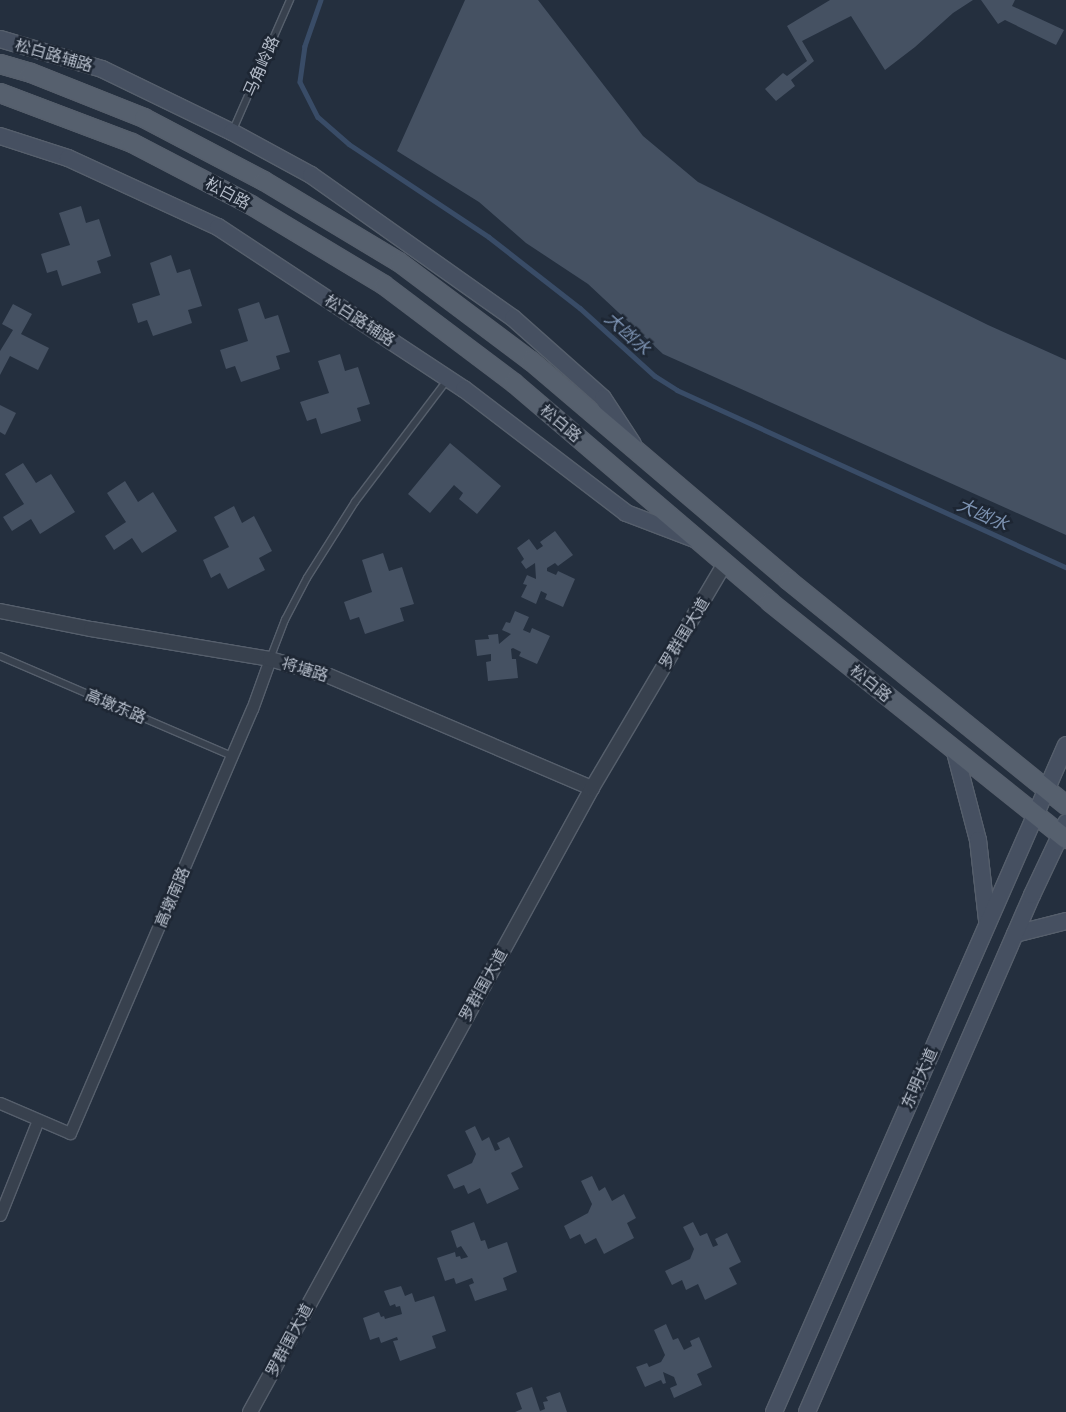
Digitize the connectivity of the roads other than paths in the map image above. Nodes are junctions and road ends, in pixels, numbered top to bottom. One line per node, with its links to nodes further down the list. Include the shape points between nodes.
1 (290, 0): 5 (lane, 马角岭路)
2 (0, 39): 5 (main road, 松白路辅路, via 102,69)
3 (0, 64): 8 (main road, 松白路, via 144,118 264,181 399,262 531,361)
4 (0, 93): 9 (main road, 松白路, via 132,143 251,205 384,285 514,383)
5 (232, 132): 8 (main road, 松白路辅路, via 311,175 513,318 603,398)
6 (0, 136): 7 (main road, 松白路辅路, via 68,158 218,227)
7 (449, 378): 9 (main road, 松白路辅路, via 626,513); 13 (lane, via 349,510 307,578)
8 (638, 452): 18 (main road, 松白路, via 794,585)
9 (698, 541): 10 (main road, 松白路)
10 (725, 563): 15 (main road, 松白路); 17 (street, 罗群围大道)
11 (0, 611): 13 (street, 将塘路)
12 (0, 656): 16 (lane, 高墩东路)
13 (270, 658): 16 (street, 高墩南路); 17 (street, 将塘路, via 329,676)
14 (1066, 744): 18 (main road, 东明大道)
15 (955, 752): 20 (main road, 松白路); 23 (main road, via 978,840)
16 (232, 756): 26 (street, 高墩南路, via 70,1133)
17 (592, 788): 28 (street, 罗群围大道)
18 (1046, 789): 19 (main road, 松白路); 20 (main road, 东明大道)
19 (1066, 804)
20 (1034, 815): 21 (main road, 松白路); 23 (main road, 东明大道)
21 (1064, 832): 24 (main road, 东明大道)
22 (1066, 921): 24 (main road)
23 (987, 923): 29 (main road, 东明大道)
24 (1015, 934): 30 (main road, 东明大道)
25 (0, 1103): 26 (street)
26 (38, 1120): 27 (street)
27 (0, 1215)
28 (250, 1412)
29 (774, 1412)
30 (807, 1412)

